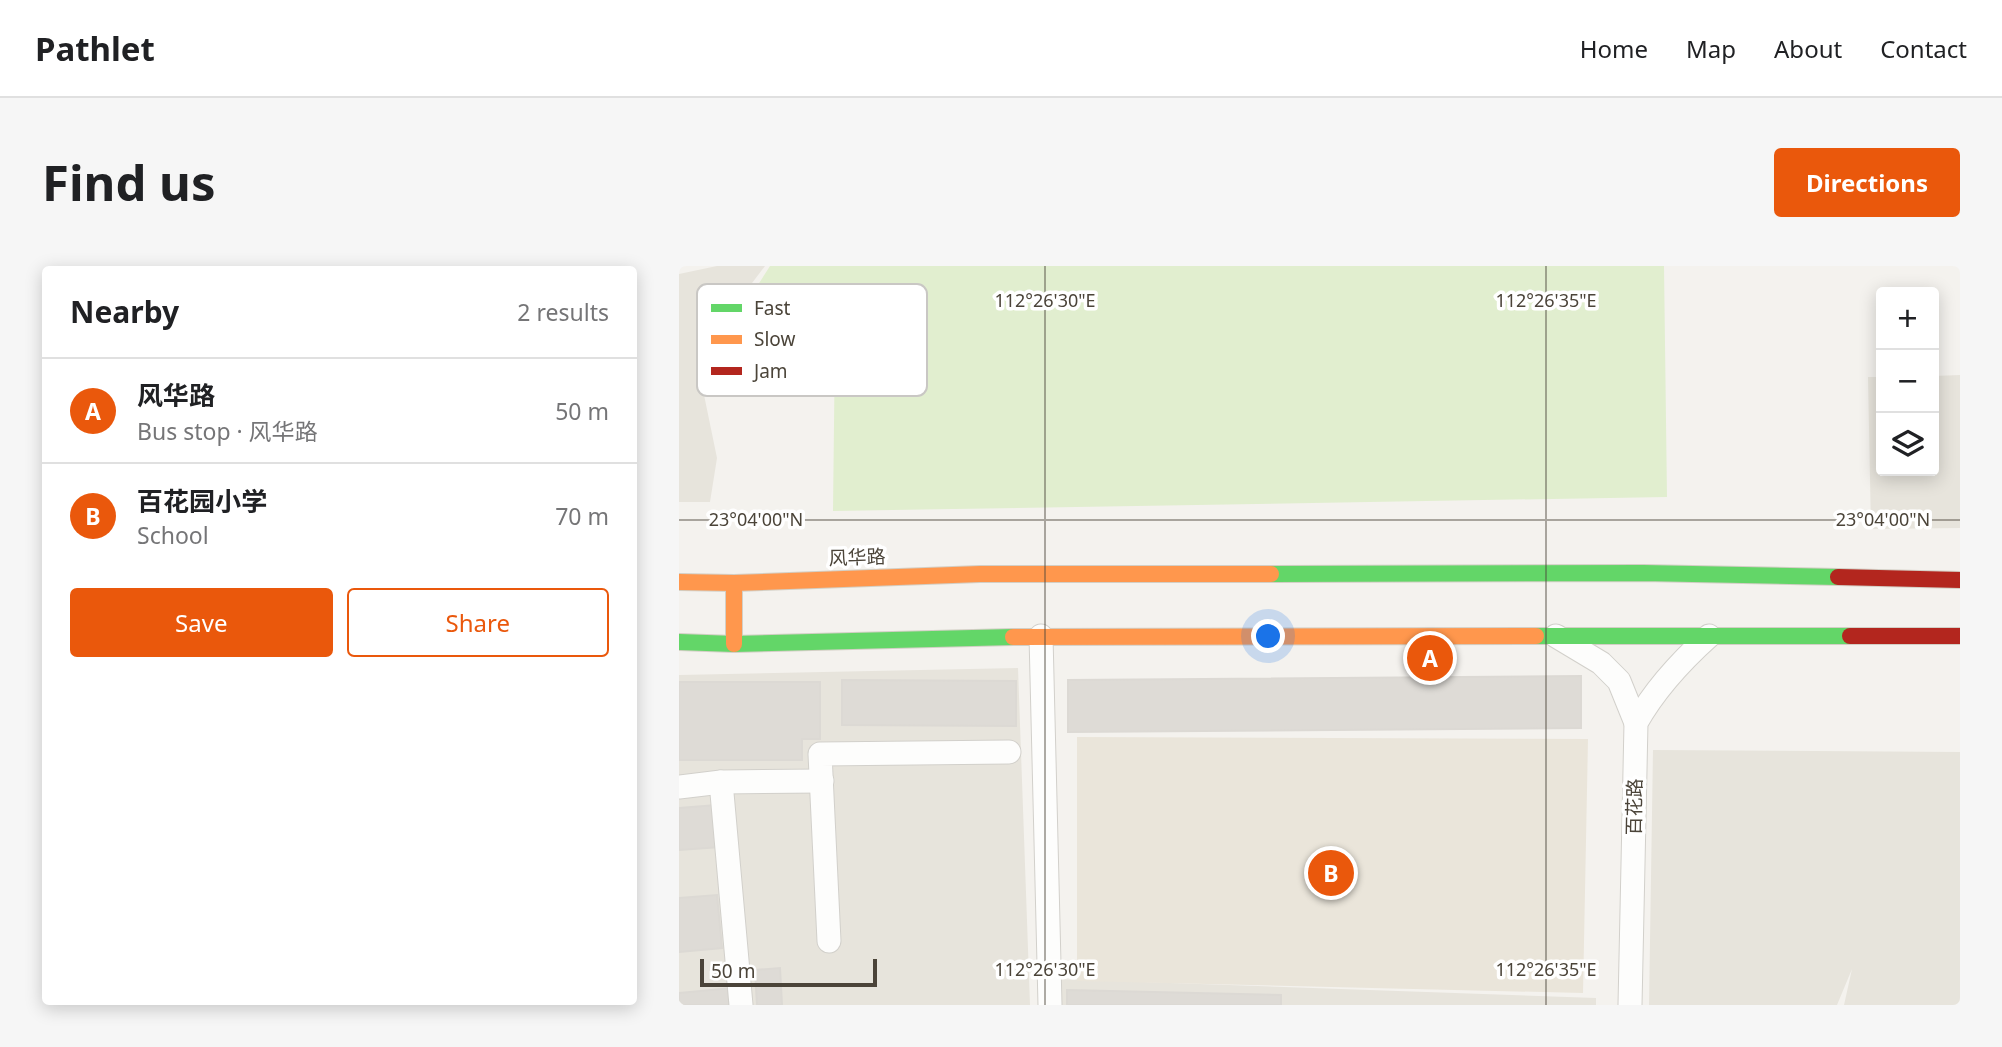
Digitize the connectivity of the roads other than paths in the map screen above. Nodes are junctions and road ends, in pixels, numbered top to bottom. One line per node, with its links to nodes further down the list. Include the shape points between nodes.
1 (679, 568): 4 (main road)
2 (1960, 580): 4 (main road, 风华路, via 1643,573 993,573)
3 (679, 582): 4 (main road, 风华路)
4 (734, 583): 10 (main road)
5 (1553, 635): 6 (main road); 7 (main road); 12 (street, via 1601,663 1619,681)
6 (1041, 636): 10 (main road); 19 (street)
7 (1709, 636): 8 (main road); 12 (street, 百花路, via 1650,698)
8 (1960, 636)
9 (679, 642): 10 (main road)
10 (734, 644): 11 (main road)
11 (679, 652)
12 (1636, 723): 20 (street, 百花路)
13 (1009, 752): 14 (street, via 820,754)
14 (822, 781): 15 (street); 17 (street)
15 (722, 782): 16 (street); 18 (street)
16 (679, 787)
17 (829, 942)
18 (741, 1005)
19 (1050, 1005)
20 (1630, 1005)

